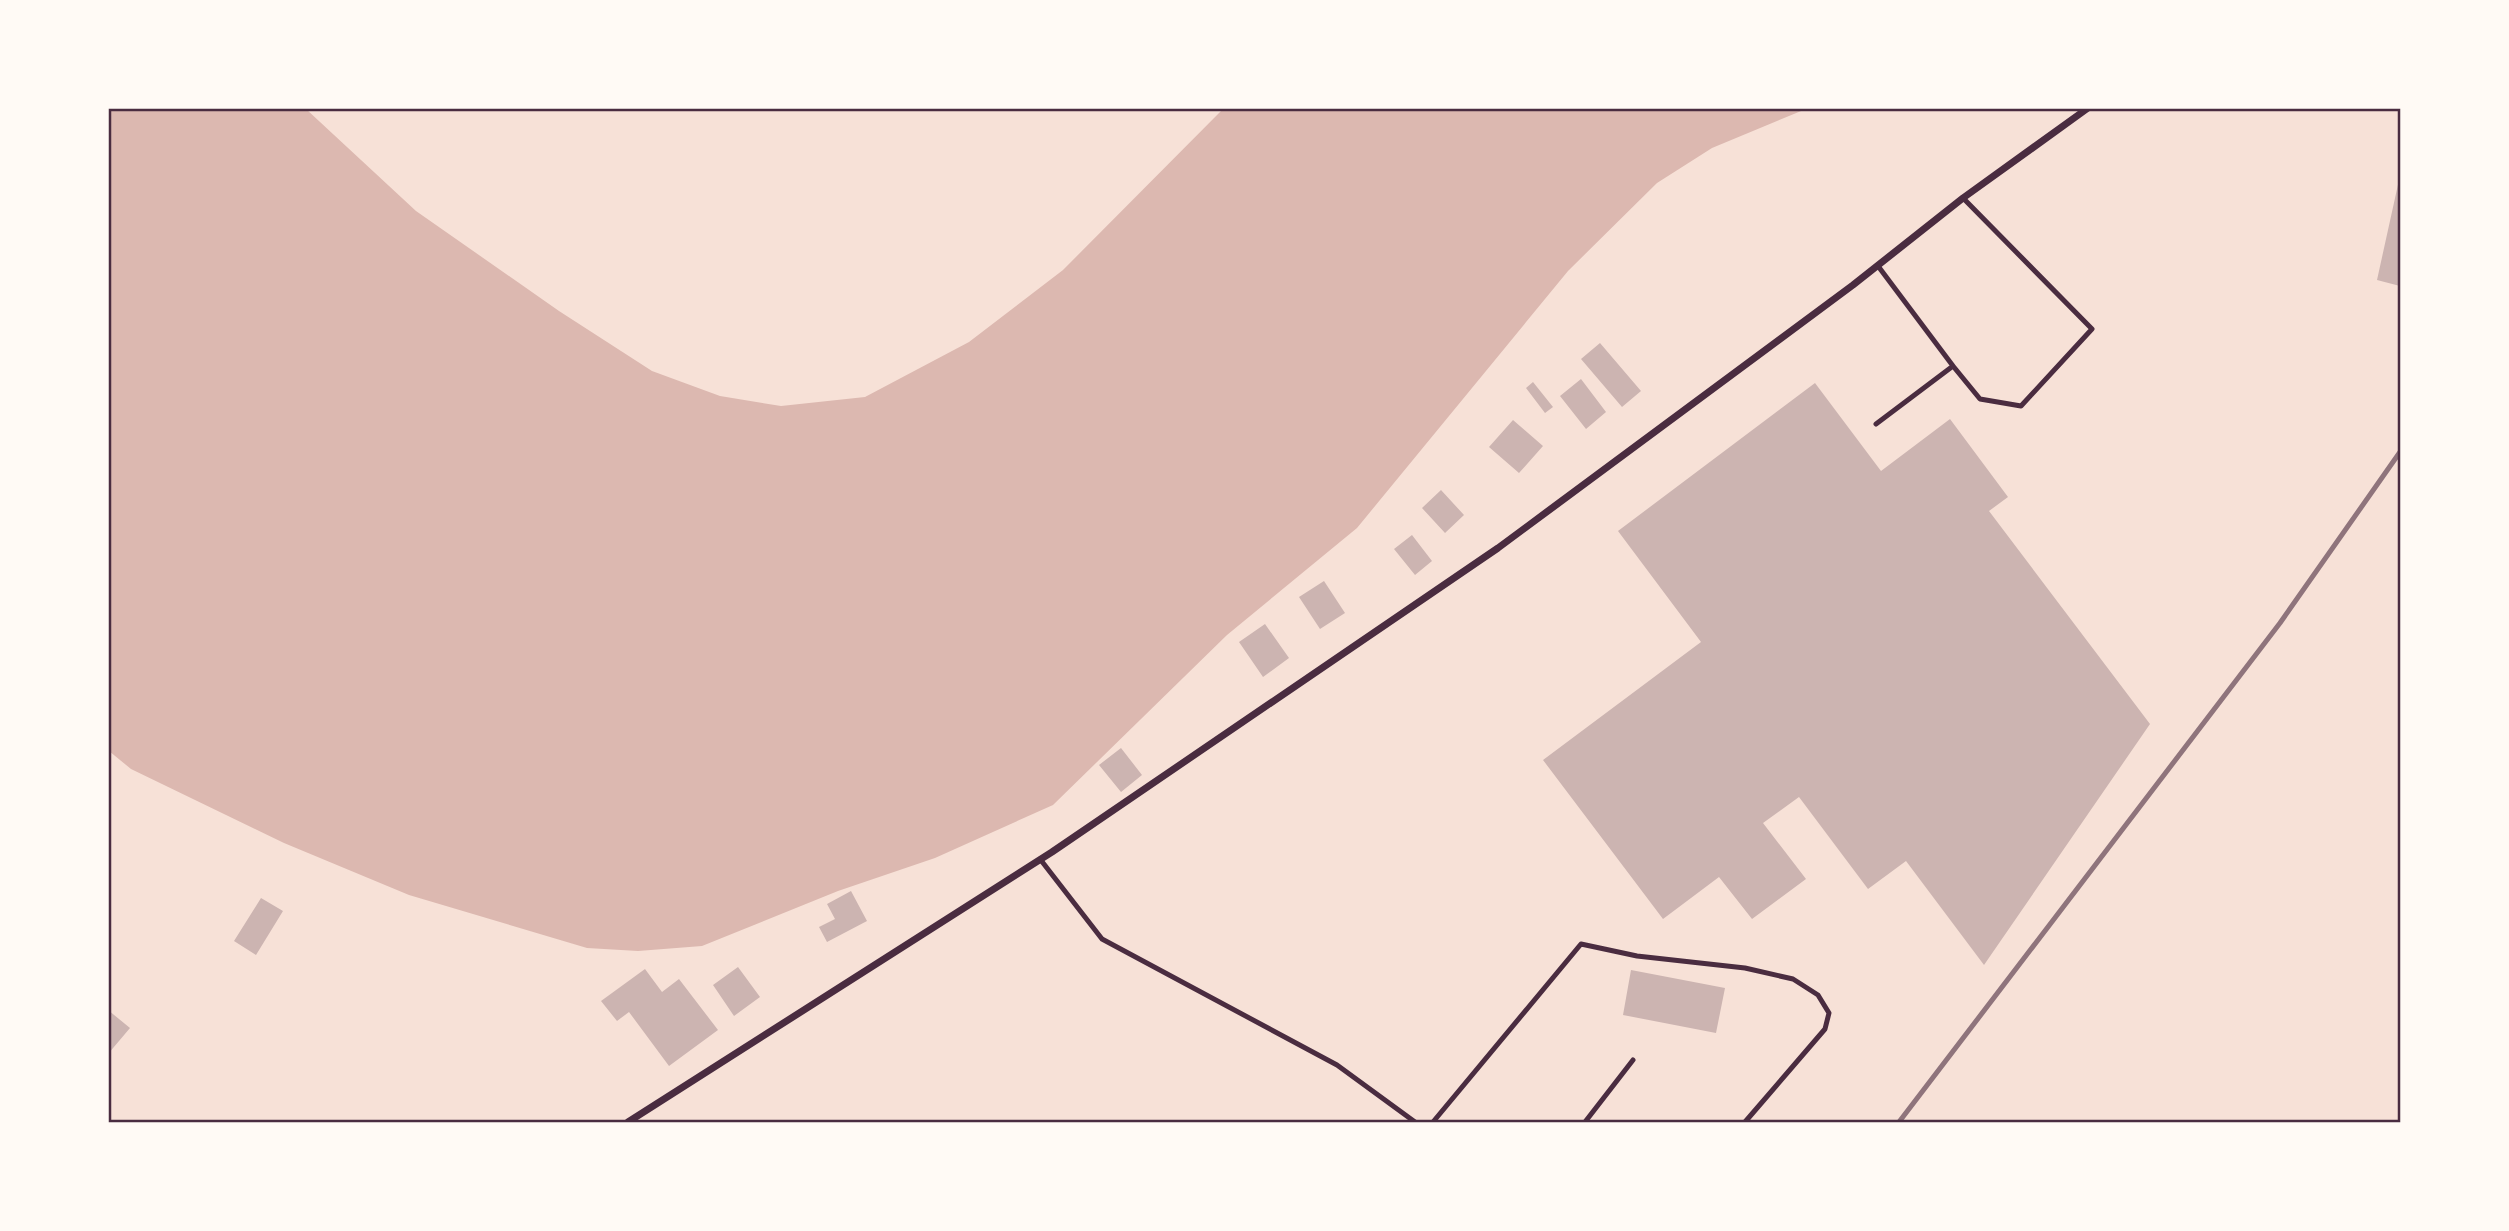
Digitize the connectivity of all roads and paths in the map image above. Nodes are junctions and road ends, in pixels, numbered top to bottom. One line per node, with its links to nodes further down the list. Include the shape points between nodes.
1 (2088, 108): 2 (street)
2 (1963, 198): 3 (street); 4 (lane, via 2092,329 2021,406 1980,399)
3 (1878, 266): 4 (lane); 6 (street, via 1498,548)
4 (1953, 366): 5 (lane)
5 (1876, 424)
6 (1040, 859): 8 (street); 9 (lane, via 1102,939 1337,1065)
7 (1633, 1060): 11 (lane)
8 (628, 1122)
9 (1415, 1122)
10 (1433, 1122): 12 (lane, via 1581,944 1637,956 1745,968 1793,979 1818,995 1829,1013 1825,1029)
11 (1585, 1122)
12 (1745, 1122)

